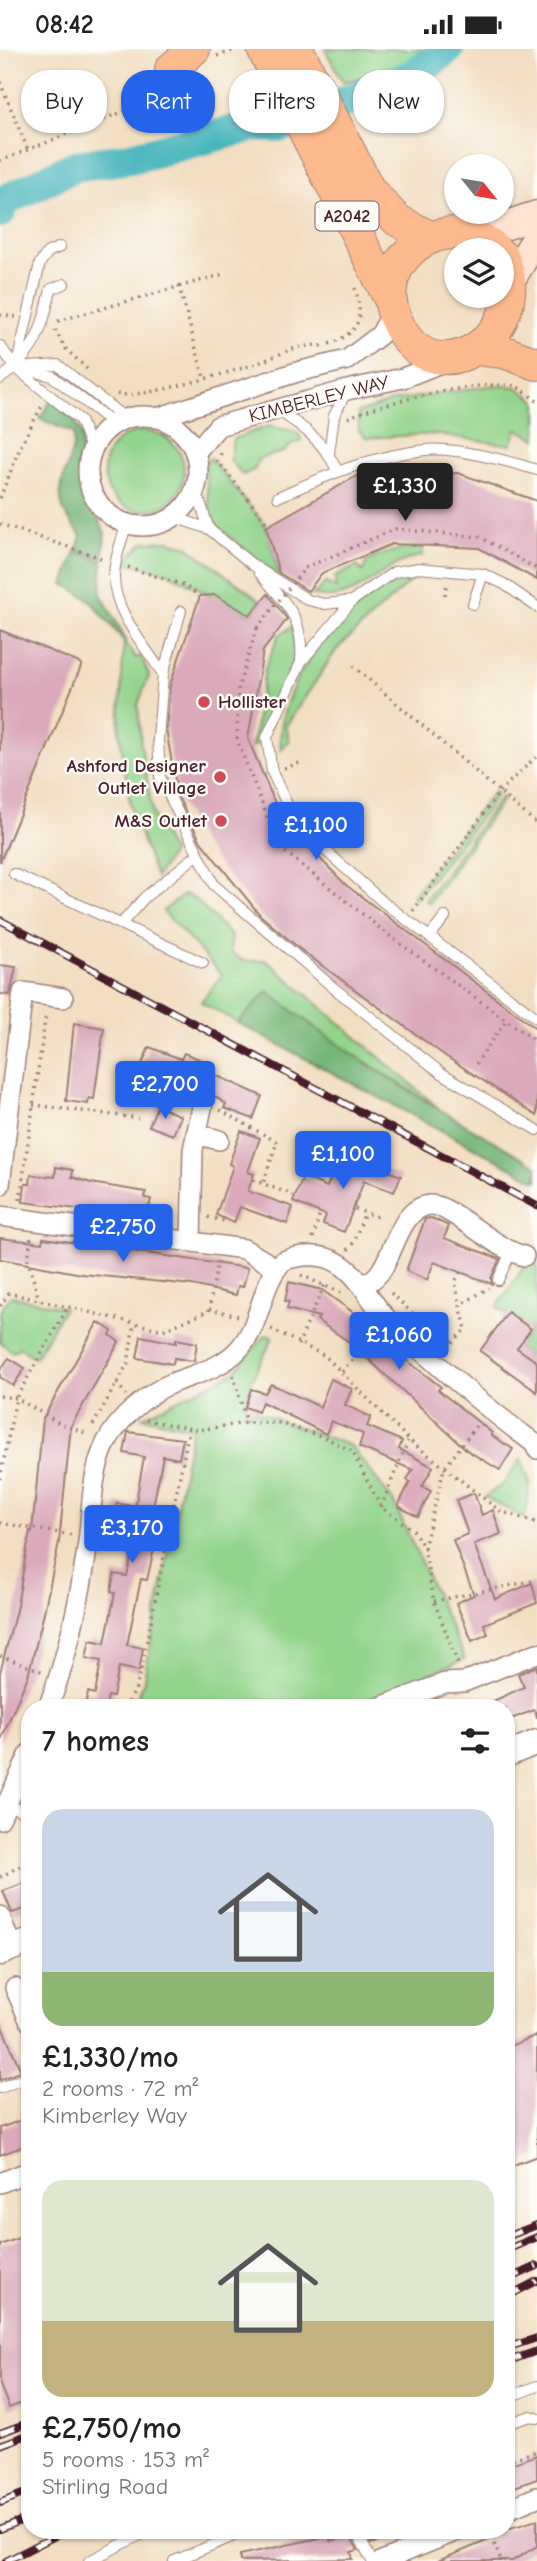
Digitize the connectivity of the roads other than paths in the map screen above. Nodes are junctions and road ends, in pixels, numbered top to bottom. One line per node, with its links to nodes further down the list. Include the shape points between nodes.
1 (263, 49): 3 (main road, A2042)
2 (297, 49): 4 (main road, A2042)
3 (279, 70)
4 (302, 70)
5 (321, 133): 16 (main road, A2042)
6 (327, 133): 8 (main road, A2042, via 381,205 397,220)
7 (537, 215): 12 (main road)
8 (429, 237): 10 (main road, via 458,233); 16 (main road, via 400,262)
9 (537, 237): 13 (main road)
10 (465, 238)
11 (60, 247): 21 (lane, via 40,263)
12 (514, 255)
13 (514, 261)
14 (64, 284): 21 (lane, via 51,289 38,340)
15 (514, 303): 18 (main road, via 509,324)
16 (391, 306): 19 (main road, via 401,331 415,345 433,355); 25 (street, KIMBERLEY WAY, via 380,334 347,361 297,372)
17 (0, 346): 21 (lane)
18 (484, 350): 19 (main road); 20 (main road)
19 (453, 358): 23 (street, KIMBERLEY WAY, via 403,378)
20 (537, 364)
21 (16, 368): 22 (lane); 26 (lane, via 52,376); 27 (lane, via 80,419)
22 (0, 379)
23 (347, 390): 24 (street, KIMBERLEY WAY); 29 (lane, via 334,416)
24 (276, 410): 28 (street, KIMBERLEY WAY, via 218,426); 29 (lane, via 305,426)
25 (157, 418): 26 (street); 28 (street, via 180,431)
26 (120, 422): 27 (street)
27 (92, 451): 35 (street, via 89,481 94,495 107,512)
28 (195, 453): 32 (street)
29 (329, 453): 30 (lane)
30 (337, 470): 31 (lane, via 428,450 506,460); 33 (lane)
31 (537, 470)
32 (195, 487): 34 (street); 36 (lane)
33 (278, 497)
34 (174, 517): 35 (street, via 151,525); 36 (lane)
35 (127, 523): 44 (lane, via 114,575 116,592 123,612)
36 (209, 529): 37 (lane)
37 (254, 566): 39 (lane, via 309,600 326,604); 43 (lane, via 297,618 303,636)
38 (483, 574): 39 (lane, via 419,568 394,572); 40 (lane); 41 (lane)
39 (352, 601): 43 (lane)
40 (473, 604)
41 (537, 607)
42 (181, 611): 44 (lane)
43 (301, 662): 49 (lane, via 267,737 272,772 296,824 348,873)
44 (163, 674): 45 (lane, via 160,777)
45 (197, 855): 48 (lane, via 145,897); 55 (lane, via 214,885 335,989 440,1072)
46 (14, 874): 48 (lane)
47 (445, 917): 49 (lane)
48 (121, 924): 50 (lane)
49 (429, 937): 52 (lane)
50 (204, 963)
51 (56, 997): 53 (street, via 23,992)
52 (537, 1018)
53 (6, 1066): 58 (street)
54 (203, 1104): 56 (street)
55 (537, 1130)
56 (196, 1134): 57 (street); 60 (street)
57 (219, 1140)
58 (0, 1185)
59 (18, 1219): 60 (street)
60 (191, 1241): 62 (street, via 244,1249)
61 (517, 1254): 63 (lane); 64 (street, via 463,1223 446,1207 425,1205 414,1211 379,1273)
62 (276, 1268): 64 (street, via 283,1261 310,1255 338,1262); 67 (street, via 248,1337 228,1358 168,1385 97,1439 88,1538)
63 (498, 1280)
64 (363, 1286): 65 (street, via 387,1319)
65 (537, 1448)
66 (537, 1653): 68 (street, via 464,1682 446,1683)
67 (51, 1699)
68 (402, 1699)
69 (537, 1742): 70 (street)
70 (515, 1751)
71 (21, 1773): 72 (street)
72 (4, 1811)
73 (0, 1916): 74 (street)
74 (14, 1947)
75 (15, 1988): 76 (street)
76 (21, 2001)
77 (21, 2080): 78 (lane)
78 (0, 2088)
79 (21, 2175): 80 (street)
80 (0, 2183)
81 (537, 2386): 82 (lane)
82 (515, 2394)
83 (537, 2418): 84 (lane)
84 (515, 2421)
85 (537, 2497): 86 (street)
86 (515, 2506)
87 (132, 2539): 91 (lane)
88 (227, 2539): 92 (lane)
89 (360, 2539): 93 (lane)
90 (437, 2539): 94 (street)
91 (89, 2561)
92 (174, 2561)
93 (372, 2561)
94 (382, 2561)

